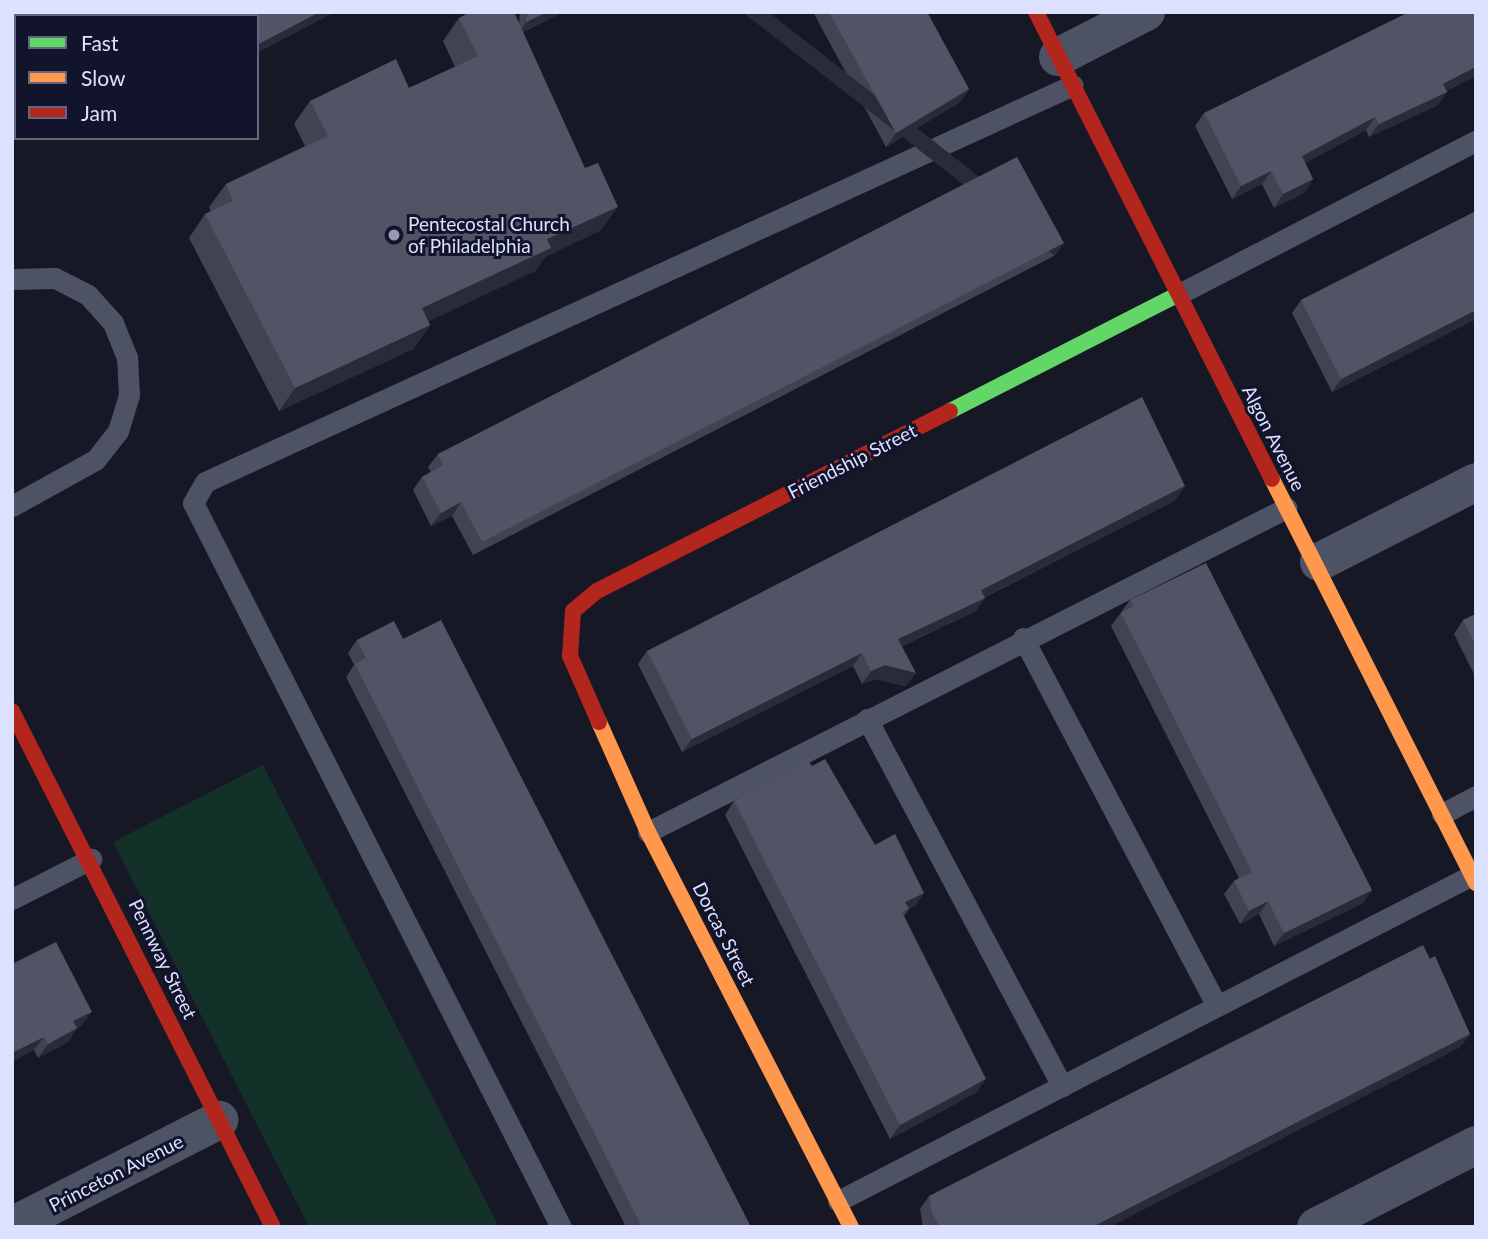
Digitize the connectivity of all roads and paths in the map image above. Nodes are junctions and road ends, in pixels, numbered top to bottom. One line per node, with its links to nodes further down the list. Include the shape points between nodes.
1 (1036, 12): 3 (street, Algon Avenue)
2 (1146, 12): 3 (street)
3 (1065, 71): 6 (street, Algon Avenue); 28 (lane, via 205,482 192,503)
4 (1476, 141): 6 (lane)
5 (12, 279): 8 (lane, via 55,278 88,295 113,323 127,357 129,395 118,431 95,460)
6 (1177, 295): 9 (street, Algon Avenue); 12 (street, Friendship Street, via 597,591 573,611)
7 (1476, 482): 10 (street)
8 (12, 506)
9 (1286, 508): 10 (street, Algon Avenue); 11 (lane)
10 (1319, 562): 16 (street, Algon Avenue)
11 (1023, 638): 14 (lane); 21 (lane)
12 (570, 656): 17 (street, Dorcas Street)
13 (12, 711): 18 (street, Pennway Street)
14 (867, 719): 17 (lane); 22 (lane)
15 (1476, 796): 16 (lane)
16 (1441, 814): 19 (street, Algon Avenue)
17 (648, 832): 25 (street, Dorcas Street)
18 (91, 859): 20 (lane); 23 (street, Pennway Street)
19 (1474, 879): 21 (lane)
20 (12, 899)
21 (1217, 1006): 22 (lane)
22 (1062, 1086): 25 (lane)
23 (219, 1120): 26 (street, Princeton Avenue); 27 (street, Pennway Street)
24 (1476, 1145): 30 (street)
25 (838, 1201): 29 (street, Dorcas Street)
26 (12, 1226)
27 (273, 1227)
28 (561, 1227)
29 (851, 1227)
30 (1316, 1227)

